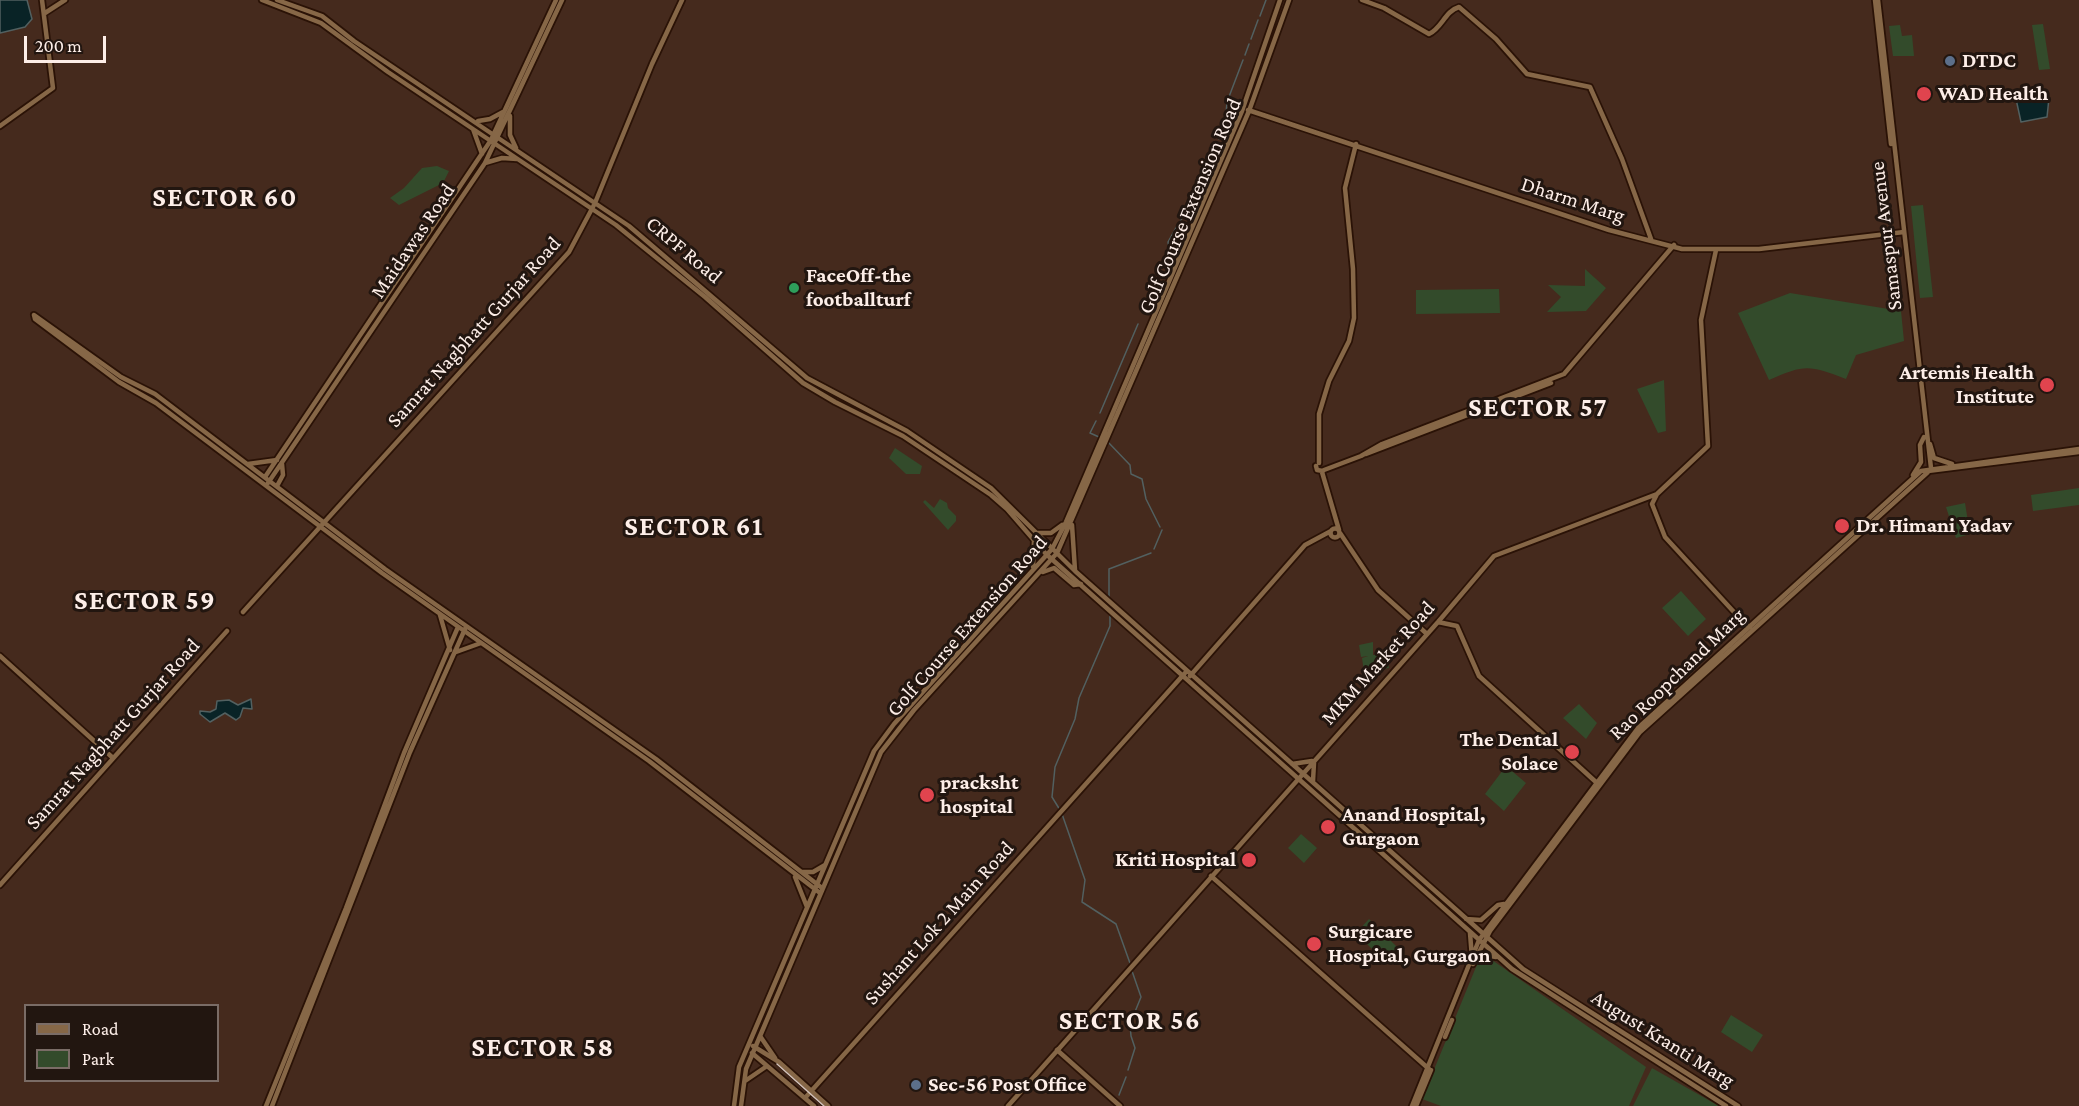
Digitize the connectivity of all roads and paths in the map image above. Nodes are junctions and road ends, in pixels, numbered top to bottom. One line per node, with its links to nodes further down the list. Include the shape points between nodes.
1 (42, 0): 12 (street)
2 (65, 0): 12 (street)
3 (262, 0): 16 (street, via 321,23)
4 (277, 0): 15 (street, CRPF Road, via 322,16)
5 (556, 0): 18 (street, Maidawas Road)
6 (562, 0): 18 (street, Maidawas Road)
7 (682, 0): 30 (street, Samrat Nagbhatt Gurjar Road)
8 (1280, 0): 13 (street, Golf Course Extension Road)
9 (1289, 0): 14 (street, Golf Course Extension Road)
10 (1362, 0): 33 (street, via 1429,34 1451,10 1459,7 1496,39 1527,74 1590,87)
11 (1877, 0): 32 (street, Samaspur Avenue)
12 (45, 13): 21 (street, via 53,88)
13 (1258, 65): 14 (street); 17 (street, Golf Course Extension Road)
14 (1265, 66): 19 (street, Golf Course Extension Road)
15 (425, 89): 16 (street); 20 (street, CRPF Road)
16 (421, 94): 22 (street)
17 (1244, 106): 19 (street, Dharm Marg); 51 (street, Golf Course Extension Road)
18 (508, 109): 20 (street, via 490,119); 23 (street, Maidawas Road); 27 (street, via 512,141)
19 (1250, 109): 25 (street, Dharm Marg); 51 (street, Golf Course Extension Road, via 1105,447)
20 (475, 121): 23 (street, CRPF Road)
21 (0, 126)
22 (472, 127): 24 (street); 26 (street)
23 (496, 136): 24 (street, Maidawas Road); 27 (street, CRPF Road)
24 (493, 142): 26 (street, Maidawas Road); 28 (street); 29 (street, Maidawas Road)
25 (1355, 145): 33 (street, Dharm Marg); 34 (street, Dharm Marg, via 1609,230); 46 (street, via 1345,188 1354,318 1349,341 1329,381 1319,414)
26 (482, 154): 43 (street, Maidawas Road)
27 (523, 155): 30 (street, CRPF Road)
28 (519, 160): 29 (street, via 502,158); 31 (street)
29 (485, 163): 43 (street, Maidawas Road)
30 (595, 203): 31 (street, Samrat Nagbhatt Gurjar Road); 37 (street, CRPF Road, via 667,256 779,356)
31 (592, 209): 38 (street, via 658,258 775,361); 56 (street, Samrat Nagbhatt Gurjar Road, via 569,252)
32 (1904, 231): 34 (street, Dharm Marg, via 1772,246); 35 (street, Dharm Marg, via 1777,248); 36 (street, Samaspur Avenue)
33 (1651, 239): 34 (street, Dharm Marg)
34 (1675, 246): 35 (street, Dharm Marg); 46 (street, via 1564,374 1382,444 1366,454)
35 (1716, 250): 54 (street, via 1701,320 1708,447)
36 (1921, 389): 39 (street, Samaspur Avenue); 40 (street, Samaspur Avenue)
37 (841, 398): 38 (street); 57 (street, CRPF Road, via 907,431 992,488)
38 (838, 404): 59 (street, via 903,436 984,490)
39 (1924, 437): 47 (street, Samaspur Avenue); 49 (street)
40 (1928, 442): 45 (street, via 1934,458); 47 (street, Samaspur Avenue)
41 (2079, 451): 42 (street, Rao Roopchand Marg)
42 (2003, 460): 45 (street, Rao Roopchand Marg); 47 (street, Rao Roopchand Marg)
43 (279, 462): 44 (street); 48 (street, Maidawas Road); 52 (street, Maidawas Road); 53 (street, via 283,475)
44 (248, 464): 48 (street); 50 (street, via 154,394 121,377 34,315 34,319 94,365 156,403)
45 (1954, 465): 47 (street, Rao Roopchand Marg)
46 (1322, 467): 58 (street, via 1334,512)
47 (1930, 470): 49 (street, Rao Roopchand Marg)
48 (265, 477): 50 (street, Maidawas Road); 52 (street)
49 (1915, 477): 72 (street, Rao Roopchand Marg); 74 (street, Rao Roopchand Marg)
50 (261, 482): 52 (street)
51 (1086, 482): 55 (street, Golf Course Extension Road)
52 (268, 484): 53 (street); 56 (street)
53 (277, 486): 56 (street)
54 (1657, 494): 70 (street, MKM Market Road, via 1494,556); 72 (street, via 1652,507 1665,537)
55 (1069, 522): 57 (street, via 1051,533); 60 (street, Golf Course Extension Road); 62 (street, Golf Course Extension Road); 65 (street)
56 (323, 526): 68 (street, Samrat Nagbhatt Gurjar Road); 69 (street); 71 (street)
57 (1037, 533): 60 (street, CRPF Road)
58 (1335, 533): 76 (street, via 1346,541 1377,587); 80 (street, Sushant Lok 2 Main Road, via 1305,545)
59 (1034, 541): 61 (street); 64 (street)
60 (1052, 549): 61 (street, Golf Course Extension Road); 62 (street, CRPF Road)
61 (1046, 554): 63 (street); 64 (street, Golf Course Extension Road)
62 (1057, 554): 63 (street, Golf Course Extension Road); 65 (street, CRPF Road)
63 (1052, 559): 66 (street, Golf Course Extension Road); 67 (street)
64 (1032, 569): 90 (street, Golf Course Extension Road, via 883,737)
65 (1075, 571): 80 (street, CRPF Road)
66 (1039, 573): 67 (street, via 1054,568 1071,583); 95 (street, Golf Course Extension Road, via 914,710 881,752)
67 (1081, 584): 80 (street)
68 (243, 612)
69 (440, 615): 71 (street); 78 (street)
70 (1438, 622): 76 (street, MKM Market Road); 87 (street, via 1457,626 1476,673)
71 (459, 625): 73 (street); 78 (street)
72 (1750, 627): 74 (street); 87 (street, Rao Roopchand Marg, via 1638,729)
73 (465, 629): 77 (street); 78 (street); 88 (street, via 656,759)
74 (1756, 629): 87 (street, Rao Roopchand Marg, via 1640,732)
75 (227, 631): 81 (street, Samrat Nagbhatt Gurjar Road)
76 (1428, 632): 82 (street, MKM Market Road)
77 (481, 644): 78 (street); 89 (street, via 654,765)
78 (452, 652): 120 (street, via 404,753); 121 (street)
79 (0, 656): 81 (street)
80 (1188, 675): 83 (street); 85 (street); 118 (street, Sushant Lok 2 Main Road)
81 (113, 758): 94 (street, Samrat Nagbhatt Gurjar Road)
82 (1314, 760): 83 (street); 84 (street, MKM Market Road); 86 (street)
83 (1292, 764): 84 (street)
84 (1303, 774): 85 (street, MKM Market Road); 86 (street)
85 (1299, 779): 93 (street, MKM Market Road); 99 (street)
86 (1313, 782): 98 (street)
87 (1598, 783): 96 (street, Rao Roopchand Marg); 100 (street, Rao Roopchand Marg)
88 (769, 847): 89 (street); 91 (street)
89 (765, 852): 92 (street)
90 (826, 864): 91 (street, via 813,872); 95 (street, Golf Course Extension Road)
91 (800, 871): 95 (street)
92 (794, 875): 95 (street); 97 (street)
93 (1211, 876): 110 (street, MKM Market Road); 116 (street)
94 (0, 885)
95 (818, 889): 97 (street, Golf Course Extension Road); 107 (street, Golf Course Extension Road)
96 (1504, 904): 98 (street, via 1481,920); 100 (street, Rao Roopchand Marg)
97 (807, 908): 108 (street, Golf Course Extension Road)
98 (1466, 919): 100 (street)
99 (1469, 931): 100 (street); 102 (street)
100 (1482, 939): 101 (street, August Kranti Marg); 102 (street); 103 (street, August Kranti Marg)
101 (1498, 958): 102 (street, via 1487,955); 104 (street, August Kranti Marg)
102 (1474, 960): 116 (street)
103 (1570, 1000): 104 (street); 105 (street, August Kranti Marg)
104 (1566, 1005): 106 (street, August Kranti Marg)
105 (1581, 1006): 106 (street); 112 (street, August Kranti Marg)
106 (1577, 1013): 113 (street, August Kranti Marg)
107 (760, 1036): 111 (street, Golf Course Extension Road); 114 (street)
108 (749, 1044): 109 (street, Golf Course Extension Road); 111 (street)
109 (746, 1049): 111 (street); 122 (street, Golf Course Extension Road, via 739,1067)
110 (1057, 1050): 126 (street, MKM Market Road); 127 (street)
111 (754, 1051): 114 (street); 115 (street); 117 (street, Golf Course Extension Road)
112 (1653, 1052): 113 (street); 130 (street, August Kranti Marg)
113 (1650, 1058): 129 (street, August Kranti Marg)
114 (779, 1062): 118 (street)
115 (767, 1066): 117 (street); 119 (street)
116 (1429, 1070): 128 (street)
117 (744, 1082): 123 (street, Golf Course Extension Road)
118 (811, 1091): 119 (street, Sushant Lok 2 Main Road); 125 (street)
119 (805, 1098): 124 (street)
120 (266, 1106)
121 (272, 1106)
122 (734, 1106)
123 (741, 1106)
124 (814, 1106)
125 (828, 1106)
126 (1008, 1106)
127 (1120, 1106)
128 (1414, 1106)
129 (1726, 1106)
130 (1738, 1106)

